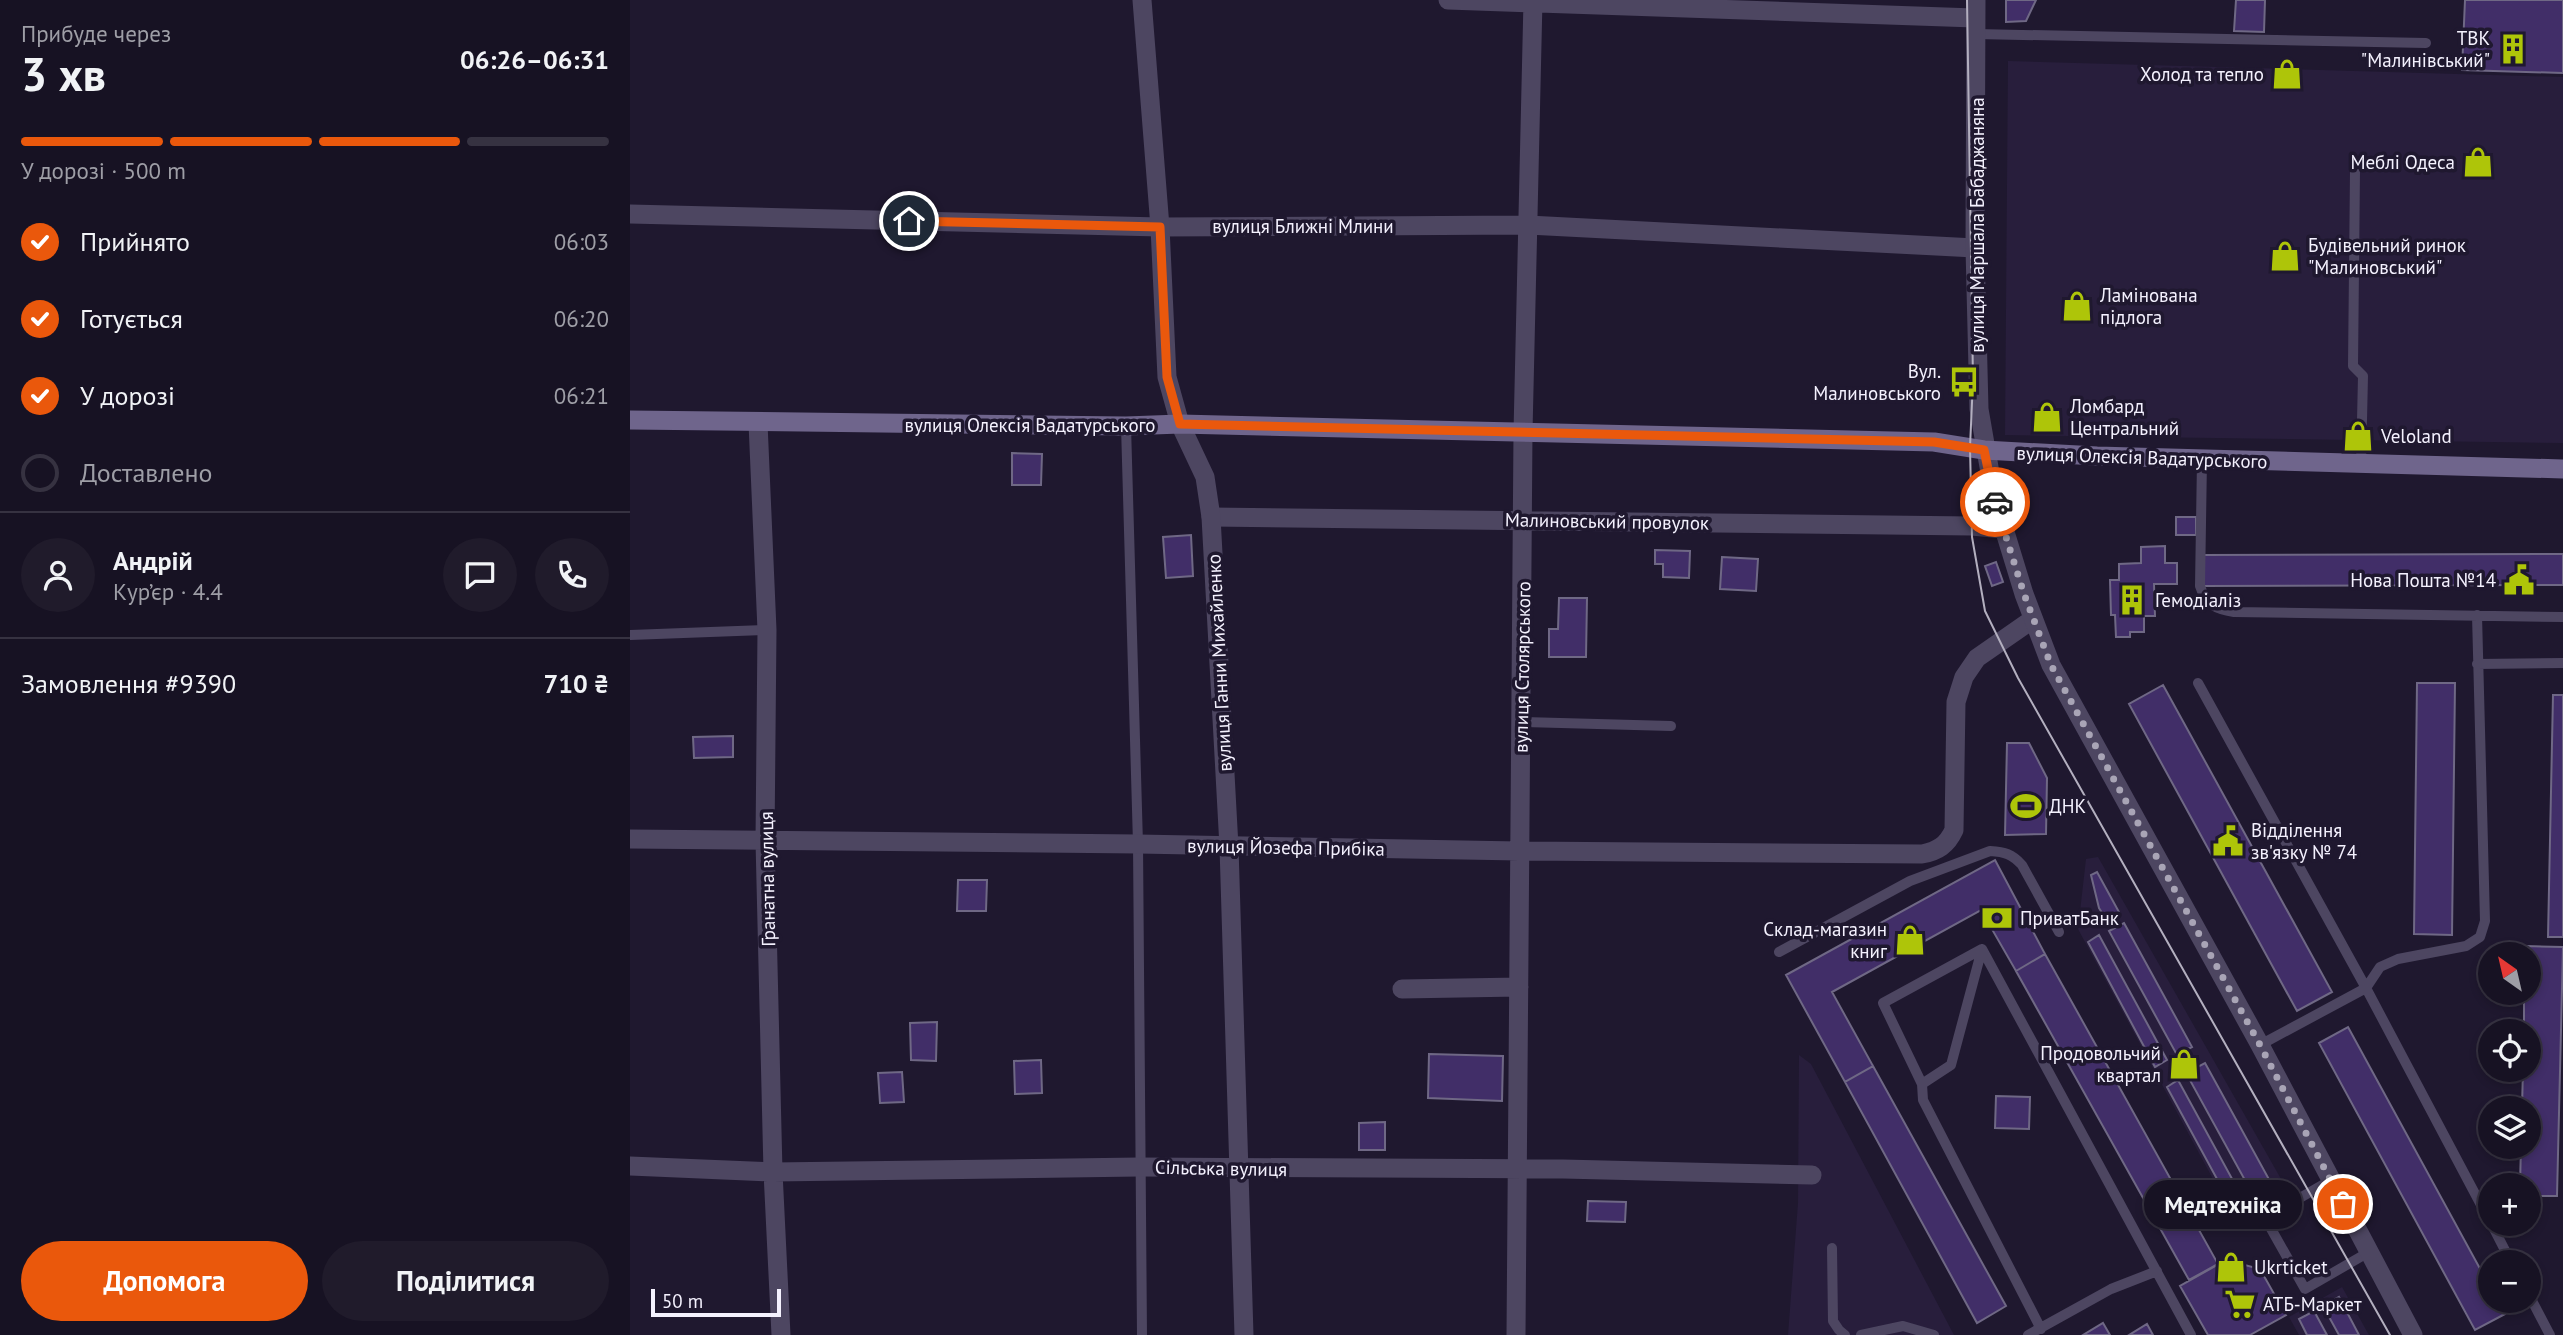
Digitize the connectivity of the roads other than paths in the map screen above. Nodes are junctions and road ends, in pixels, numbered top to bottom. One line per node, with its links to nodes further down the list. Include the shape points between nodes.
1 (1142, 0): 9 (street, вулиця Ганни Михайленко)
2 (1448, 0): 3 (street)
3 (1533, 1): 4 (street); 8 (street, вулиця Столярського)
4 (1976, 17): 5 (lane); 10 (street, вулиця Маршала Бабаджаняна)
5 (2426, 43)
6 (2355, 171): 18 (lane, via 2353,366 2364,376)
7 (630, 214): 9 (street, вулиця Ближні Млини)
8 (1528, 225): 9 (street, вулиця Ближні Млини); 10 (street, вулиця Ближні Млини); 15 (street, вулиця Столярського)
9 (1160, 227): 13 (street, вулиця Ганни Михайленко, via 1167,377)
10 (1975, 248): 16 (street, вулиця Маршала Бабаджаняна)
11 (630, 420): 12 (main road, вулиця Олексія Вадатурського)
12 (758, 423): 14 (main road, вулиця Олексія Вадатурського); 26 (street, Гранатна вулиця)
13 (1180, 424): 14 (main road, вулиця Олексія Вадатурського); 15 (main road, вулиця Олексія Вадатурського); 20 (street, вулиця Ганни Михайленко, via 1205,477)
14 (1126, 426): 35 (lane)
15 (1522, 432): 16 (main road, вулиця Олексія Вадатурського, via 1934,442); 21 (street, вулиця Столярського)
16 (1984, 450): 17 (main road, вулиця Олексія Вадатурського); 22 (street, вулиця Маршала Бабаджаняна)
17 (2202, 460): 18 (main road, вулиця Олексія Вадатурського); 23 (lane, via 2200,586 2211,605 2234,612)
18 (2361, 464): 19 (main road, вулиця Олексія Вадатурського)
19 (2563, 469)
20 (1211, 517): 21 (street, Малиновський провулок); 36 (street, вулиця Ганни Михайленко)
21 (1523, 520): 22 (street, Малиновський провулок); 31 (street, вулиця Столярського)
22 (2003, 529): 25 (street, вулиця Маршала Бабаджаняна)
23 (2477, 615): 24 (lane); 29 (lane)
24 (2563, 617)
25 (2033, 619): 38 (street, via 1977,658 1964,677 1956,702 1954,830); 45 (street, вулиця Маршала Бабаджаняна, via 2051,665)
26 (767, 630): 27 (lane); 34 (street, Гранатна вулиця)
27 (630, 635)
28 (2563, 663): 29 (lane)
29 (2477, 664): 43 (lane, via 2485,921 2480,937 2466,946 2380,967)
30 (2198, 683): 43 (lane)
31 (1521, 722): 32 (lane); 37 (street, вулиця Столярського)
32 (1671, 726)
33 (630, 839): 34 (street, вулиця Йозефа Прибіка)
34 (765, 841): 35 (street, вулиця Йозефа Прибіка); 51 (street, Гранатна вулиця)
35 (1138, 844): 36 (street, вулиця Йозефа Прибіка); 48 (lane)
36 (1229, 847): 37 (street, вулиця Йозефа Прибіка); 49 (street, вулиця Ганни Михайленко)
37 (1519, 851): 38 (street, вулиця Йозефа Прибіка); 42 (street, вулиця Столярського)
38 (1944, 852): 39 (lane, via 1990,851 2014,857); 41 (lane, via 1910,881)
39 (2059, 932)
40 (1982, 949): 46 (lane, via 1951,1065); 46 (lane, via 1883,1003); 57 (lane)
41 (1779, 952)
42 (1519, 988): 44 (street); 50 (street, вулиця Столярського)
43 (2366, 988): 45 (lane); 54 (lane)
44 (1402, 989)
45 (2260, 1045): 53 (street, вулиця Маршала Бабаджаняна)
46 (1922, 1084): 59 (lane, via 1923,1100)
47 (630, 1166): 51 (street, Сільська вулиця)
48 (1139, 1167): 49 (street, Сільська вулиця); 51 (street, Сільська вулиця); 61 (lane)
49 (1239, 1168): 50 (street, Сільська вулиця); 62 (street, вулиця Ганни Михайленко)
50 (1518, 1169): 52 (street, Сільська вулиця); 63 (street, вулиця Столярського)
51 (773, 1172): 60 (street, Гранатна вулиця)
52 (1812, 1175)
53 (2331, 1180): 56 (street, вулиця Маршала Бабаджаняна); 56 (lane, via 2265,1219 2305,1289)
54 (2478, 1199)
55 (1832, 1248): 64 (lane, via 1833,1321)
56 (2369, 1252): 69 (street, вулиця Маршала Бабаджаняна)
57 (2157, 1271): 59 (lane, via 2111,1289); 68 (lane)
58 (2538, 1313): 70 (lane)
59 (2041, 1329): 67 (lane)
60 (781, 1335)
61 (1142, 1335)
62 (1244, 1335)
63 (1516, 1335)
64 (1845, 1335)
65 (1861, 1335): 66 (lane, via 1903,1326)
66 (1934, 1335)
67 (2028, 1335)
68 (2191, 1335)
69 (2413, 1335)
70 (2550, 1335)

